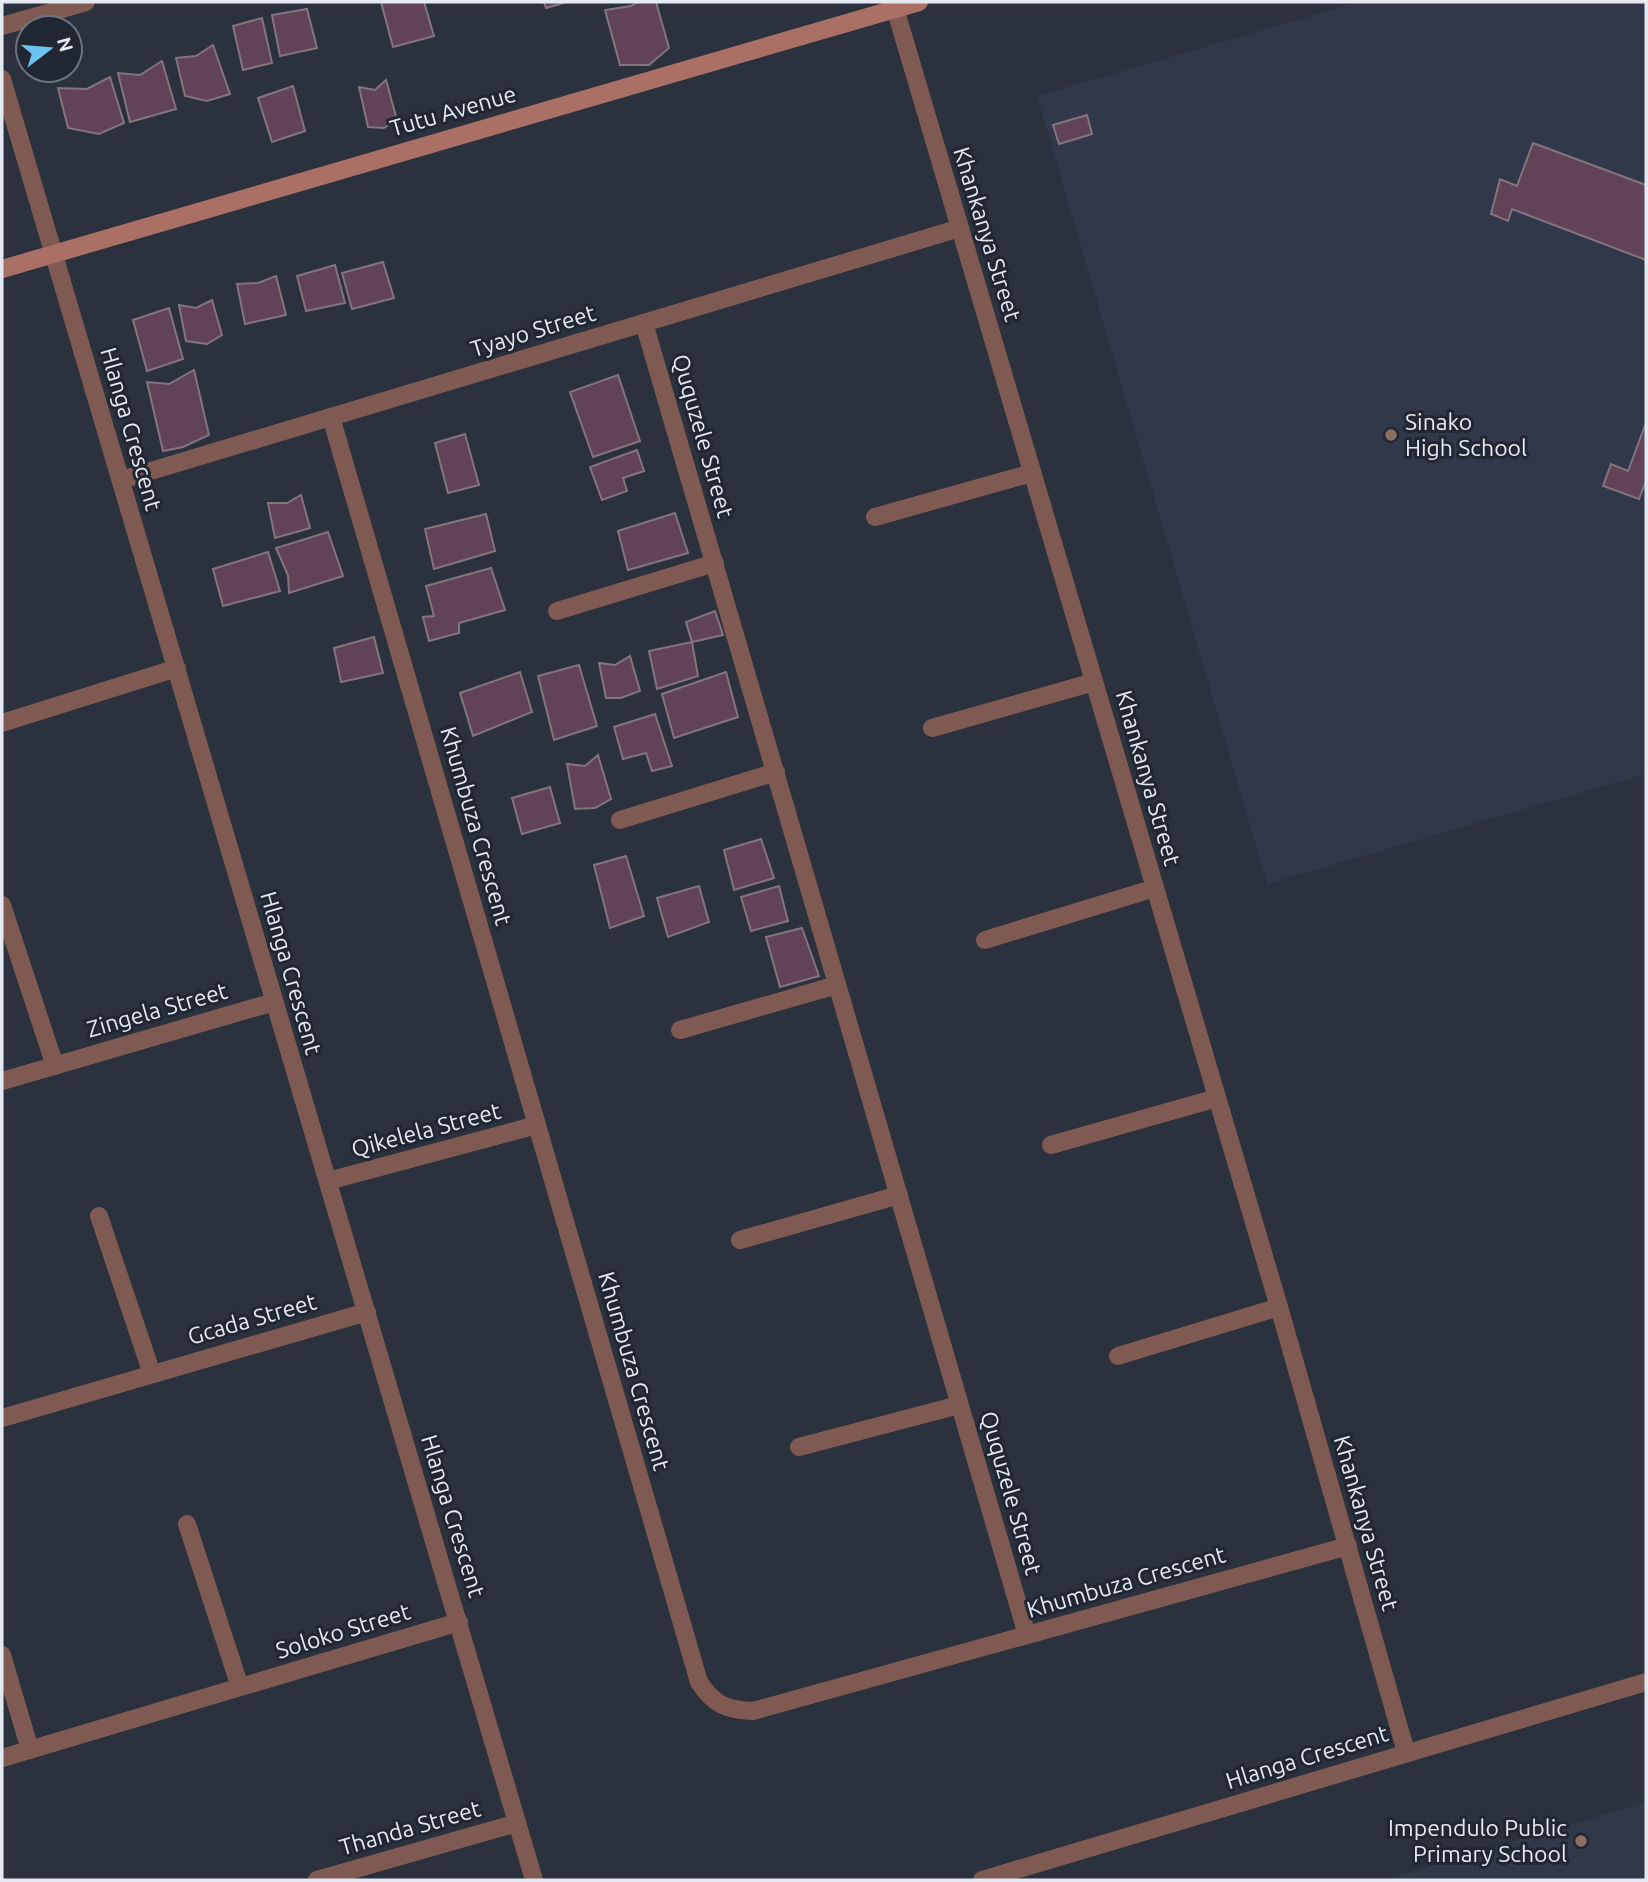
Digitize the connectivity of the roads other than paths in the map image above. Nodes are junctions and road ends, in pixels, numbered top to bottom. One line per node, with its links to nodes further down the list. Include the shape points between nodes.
1 (86, 2): 4 (street)
2 (919, 2): 3 (street, Tutu Avenue)
3 (895, 8): 6 (street, Khankanya Street); 7 (street, Tutu Avenue)
4 (2, 26)
5 (2, 79): 7 (street, Hlanga Crescent)
6 (960, 228): 9 (street, Tyayo Street); 11 (street, Khankanya Street)
7 (54, 253): 8 (street, Tutu Avenue); 12 (street, Hlanga Crescent)
8 (2, 269)
9 (644, 323): 10 (street, Tyayo Street); 14 (street, Ququzele Street)
10 (331, 417): 12 (street, Tyayo Street); 31 (street, Khumbuza Crescent)
11 (1032, 473): 13 (street); 17 (street, Khankanya Street)
12 (121, 480): 16 (street, Hlanga Crescent)
13 (875, 517)
14 (715, 563): 15 (street); 20 (street, Ququzele Street)
15 (557, 611)
16 (177, 668): 18 (street); 26 (street, Hlanga Crescent)
17 (1094, 682): 19 (street, Khankanya Street); 22 (street, Khankanya Street)
18 (2, 723)
19 (932, 728)
20 (776, 772): 21 (street); 25 (street, Ququzele Street)
21 (621, 820)
22 (1155, 888): 24 (street, Khankanya Street); 30 (street, Khankanya Street)
23 (2, 905): 28 (street)
24 (985, 940)
25 (837, 985): 27 (street); 34 (street, Ququzele Street)
26 (274, 1002): 28 (street, Zingela Street); 33 (street, Hlanga Crescent)
27 (680, 1030)
28 (55, 1066): 29 (street, Zingela Street)
29 (2, 1081)
30 (1217, 1098): 32 (street); 37 (street, Khankanya Street)
31 (537, 1125): 33 (street, Qikelela Street); 47 (street, Khumbuza Crescent, via 699,1682 709,1698 733,1710 753,1711)
32 (1051, 1145)
33 (328, 1181): 38 (street, Hlanga Crescent)
34 (898, 1195): 36 (street); 41 (street, Ququzele Street)
35 (99, 1216): 40 (street)
36 (740, 1240)
37 (1279, 1307): 39 (street); 45 (street, Khankanya Street)
38 (367, 1312): 40 (street, Gcada Street); 46 (street, Hlanga Crescent)
39 (1118, 1356)
40 (152, 1374): 42 (street, Gcada Street)
41 (959, 1405): 43 (street, Ququzele Street); 47 (street, Ququzele Street)
42 (2, 1418)
43 (799, 1447)
44 (187, 1524): 50 (street)
45 (1348, 1546): 47 (street, Khumbuza Crescent); 52 (street, Khankanya Street)
46 (459, 1622): 50 (street, Soloko Street); 54 (street, Hlanga Crescent)
47 (1027, 1635)
48 (2, 1655): 51 (street)
49 (1646, 1682): 52 (street, Hlanga Crescent)
50 (240, 1687): 51 (street, Soloko Street)
51 (30, 1750): 53 (street, Soloko Street)
52 (1406, 1752): 55 (street, Hlanga Crescent)
53 (2, 1758)
54 (517, 1822): 56 (street, Thanda Street); 57 (street, Hlanga Crescent)
55 (990, 1879)
56 (317, 1880)
57 (534, 1880)

